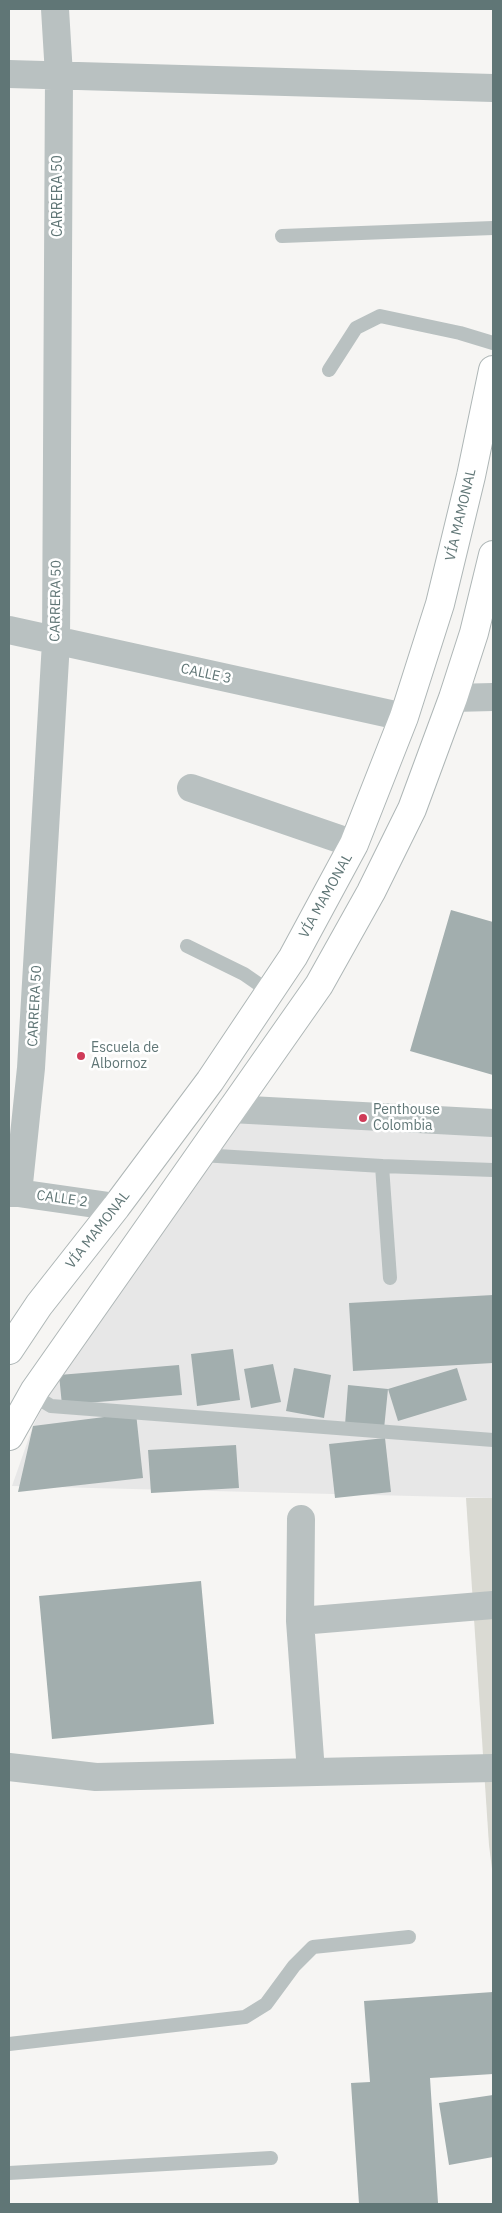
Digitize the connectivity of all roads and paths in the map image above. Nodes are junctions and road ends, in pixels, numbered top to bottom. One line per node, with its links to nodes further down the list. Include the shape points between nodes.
1 (55, 9): 3 (street, CARRERA 50)
2 (9, 74): 3 (street)
3 (59, 75): 4 (street); 12 (street, CARRERA 50)
4 (493, 88)
5 (493, 228): 6 (lane)
6 (282, 236)
7 (493, 343): 8 (lane, via 380,316 356,328)
8 (329, 370)
9 (493, 370): 15 (main road, VÍA MAMONAL, via 440,604)
10 (493, 555): 14 (main road, via 474,633)
11 (9, 630): 12 (street, CALLE 3)
12 (56, 642): 15 (street, CALLE 3); 25 (street, CARRERA 50, via 31,1068)
13 (493, 697): 14 (street)
14 (452, 698): 20 (main road, via 412,809 371,892 318,985)
15 (404, 717): 17 (main road, VÍA MAMONAL)
16 (191, 788): 17 (street)
17 (354, 844): 19 (main road, VÍA MAMONAL, via 293,957)
18 (187, 946): 19 (lane, via 244,974)
19 (270, 992): 26 (main road, VÍA MAMONAL, via 210,1081)
20 (231, 1110): 21 (street); 22 (main road)
21 (493, 1123)
22 (201, 1155): 23 (lane); 29 (main road)
23 (382, 1166): 24 (lane); 27 (lane)
24 (493, 1170)
25 (13, 1193): 26 (street, CALLE 2)
26 (116, 1207): 28 (main road, VÍA MAMONAL, via 39,1305)
27 (390, 1278)
28 (9, 1350)
29 (35, 1390): 30 (main road); 31 (lane, via 41,1400 51,1406)
30 (9, 1436)
31 (493, 1440)
32 (301, 1519): 34 (street)
33 (493, 1605): 34 (street)
34 (300, 1621): 37 (street)
35 (9, 1767): 37 (street, via 96,1777)
36 (493, 1768): 37 (street)
37 (311, 1772)
38 (409, 1936): 39 (lane, via 314,1947 294,1966 266,2004 245,2017)
39 (9, 2044)
40 (272, 2158): 41 (lane)
41 (9, 2173)

